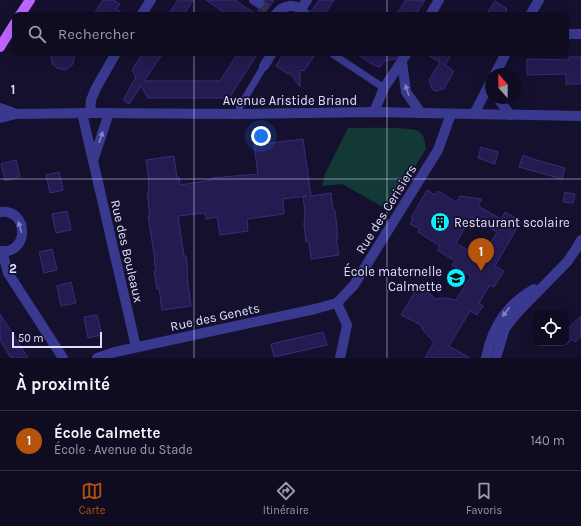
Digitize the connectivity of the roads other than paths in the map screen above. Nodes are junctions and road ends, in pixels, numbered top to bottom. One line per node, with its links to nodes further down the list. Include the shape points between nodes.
1 (30, 0): 6 (main road)
2 (151, 0): 7 (street)
3 (307, 0): 9 (street)
4 (439, 0): 10 (street)
5 (539, 0): 11 (street)
6 (22, 12)
7 (143, 12)
8 (275, 12): 9 (street, via 290,5)
9 (303, 12)
10 (432, 12)
11 (532, 12)
12 (12, 28): 15 (main road)
13 (569, 34): 14 (street)
14 (581, 34)
15 (0, 47)
16 (114, 56): 29 (street, via 96,88)
17 (270, 56): 22 (street)
18 (336, 56): 24 (lane)
19 (405, 56): 21 (street)
20 (504, 56): 23 (street)
21 (402, 62): 24 (street); 31 (street, one-way to 21, via 406,92)
22 (264, 66): 33 (lane, via 240,104)
23 (498, 68)
24 (384, 88): 28 (street)
25 (485, 95): 35 (street)
26 (502, 104): 36 (street)
27 (0, 108): 32 (street)
28 (374, 112): 31 (street, Avenue Aristide Briand); 33 (street, Avenue Aristide Briand)
29 (86, 113): 30 (street, Avenue Aristide Briand); 32 (street, Avenue Aristide Briand); 39 (street, Rue des Bouleaux)
30 (109, 113): 33 (street, Avenue Aristide Briand); 39 (street, one-way to 30)
31 (420, 113): 34 (street, Avenue Aristide Briand)
32 (16, 114): 38 (street, Avenue Aristide Briand)
33 (238, 114)
34 (451, 114): 35 (street, Avenue Aristide Briand); 44 (street, Rue des Cerisiers, via 438,150 354,285)
35 (474, 114): 36 (street, Avenue Aristide Briand)
36 (510, 115): 37 (street, Avenue Aristide Briand)
37 (581, 116)
38 (0, 118)
39 (93, 160): 45 (street, Rue des Bouleaux)
40 (0, 212): 42 (street, one-way to 40, via 16,246 23,232 17,218 10,213)
41 (581, 240): 43 (street, via 567,262)
42 (1, 251): 46 (street, via 8,273)
43 (548, 281): 49 (street, one-way to 49, via 510,307 497,324); 50 (street, via 505,328)
44 (337, 303): 45 (street, Rue des Genets); 48 (street, via 348,325)
45 (136, 347): 47 (street, Rue des Genets)
46 (63, 358)
47 (98, 358)
48 (340, 358)
49 (486, 358)
50 (496, 358)

